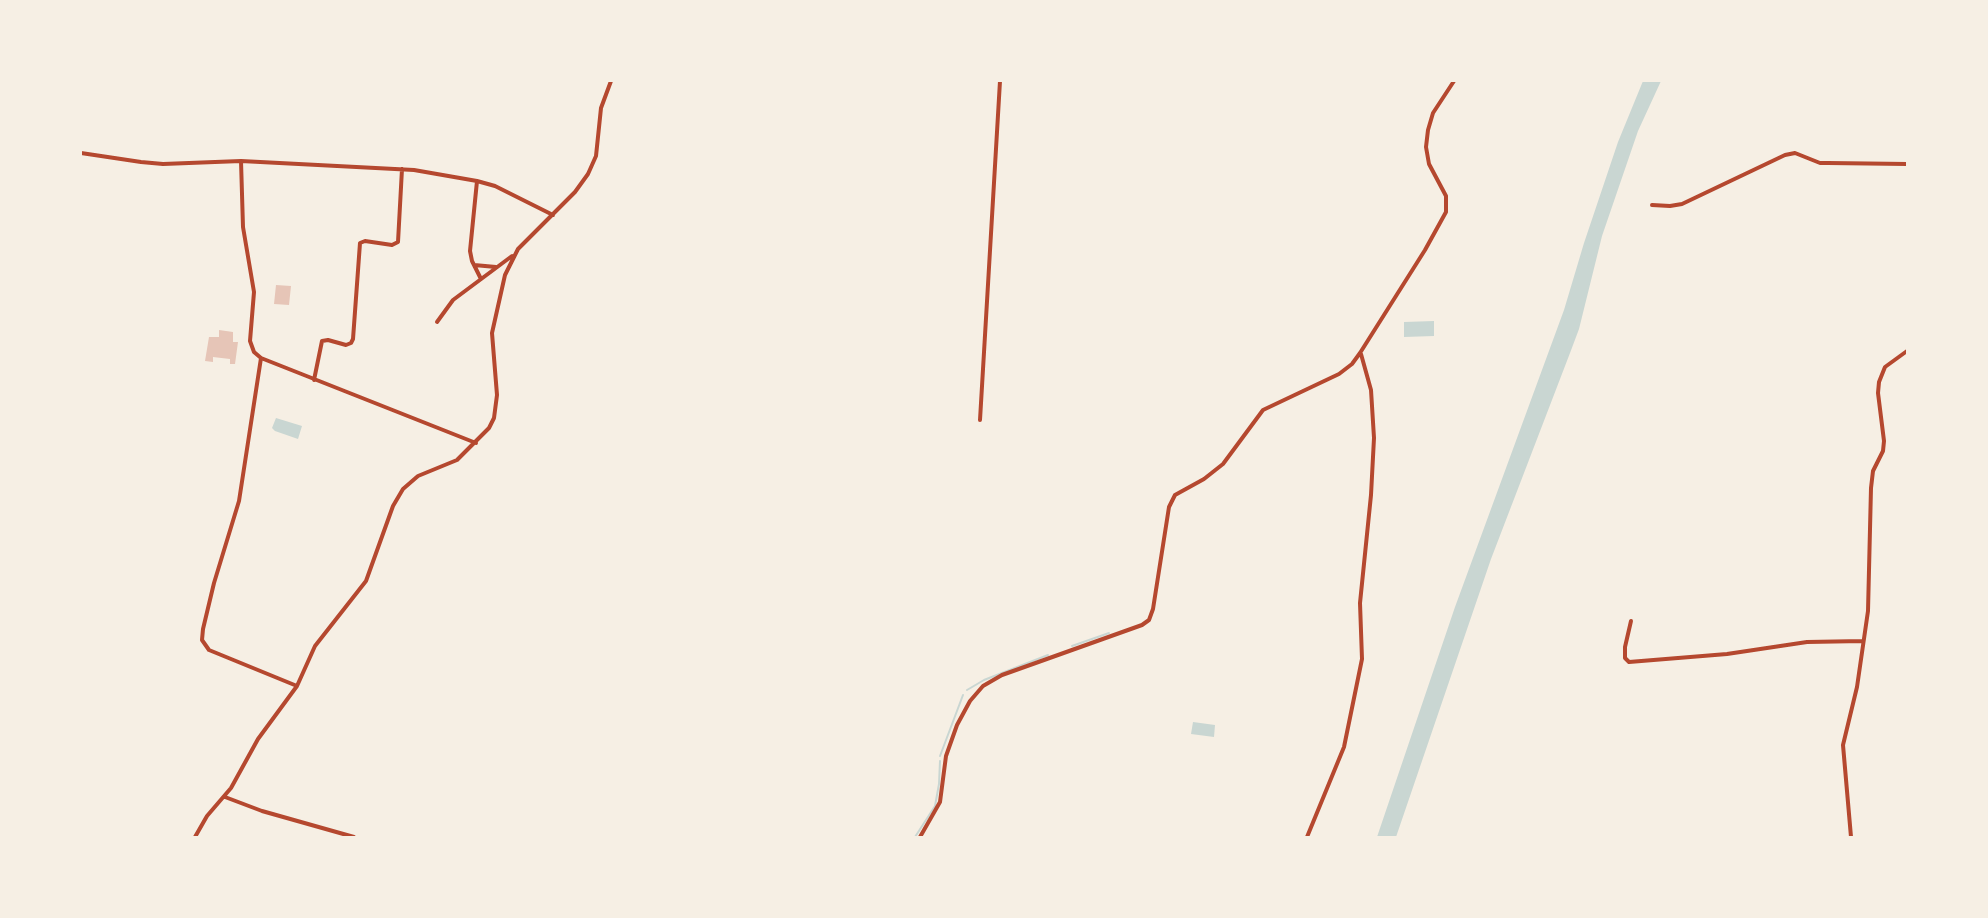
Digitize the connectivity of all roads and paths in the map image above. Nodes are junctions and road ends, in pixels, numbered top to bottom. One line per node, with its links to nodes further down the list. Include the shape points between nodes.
1 (611, 81): 10 (street, via 601,108 593,164 575,192)
2 (1000, 81): 20 (street)
3 (1454, 81): 17 (street, via 1433,113 1426,147 1429,164 1446,196 1446,212)
4 (81, 153): 5 (street, via 163,164)
5 (241, 161): 7 (street); 18 (street, via 243,226 254,292 250,341)
6 (1907, 164): 9 (street, via 1828,164 1795,153 1682,204)
7 (402, 168): 8 (street); 19 (street, via 398,242 360,243 353,339 346,345 322,341)
8 (477, 181): 10 (street, via 503,189); 12 (street, via 470,251)
9 (1653, 205)
10 (553, 215): 11 (street)
11 (514, 254): 13 (street); 21 (street, via 493,324 496,410 489,428)
12 (474, 265): 13 (street); 14 (street)
13 (497, 267): 14 (street)
14 (481, 279): 15 (street, via 450,303)
15 (437, 322)
16 (1907, 351): 23 (street, via 1885,367 1879,382 1884,441 1872,477 1870,588)
17 (1360, 353): 28 (street, via 1339,374 1263,410 1223,464 1175,495 1169,507 1149,620 1002,675 983,686 957,725 945,760 940,802); 29 (street, via 1374,412 1371,495 1360,603 1362,659 1344,747)
18 (261, 358): 19 (street); 24 (street, via 238,501 202,640 208,650)
19 (314, 380): 21 (street)
20 (980, 420)
21 (476, 443): 24 (street, via 453,463 418,476 403,489 366,581 315,646)
22 (1631, 621): 23 (street, via 1625,647 1629,662 1808,642)
23 (1863, 641): 30 (street, via 1843,746)
24 (297, 686): 25 (street, via 258,739)
25 (225, 797): 26 (street); 27 (street)
26 (195, 837)
27 (354, 837)
28 (920, 837)
29 (1307, 837)
30 (1851, 837)

